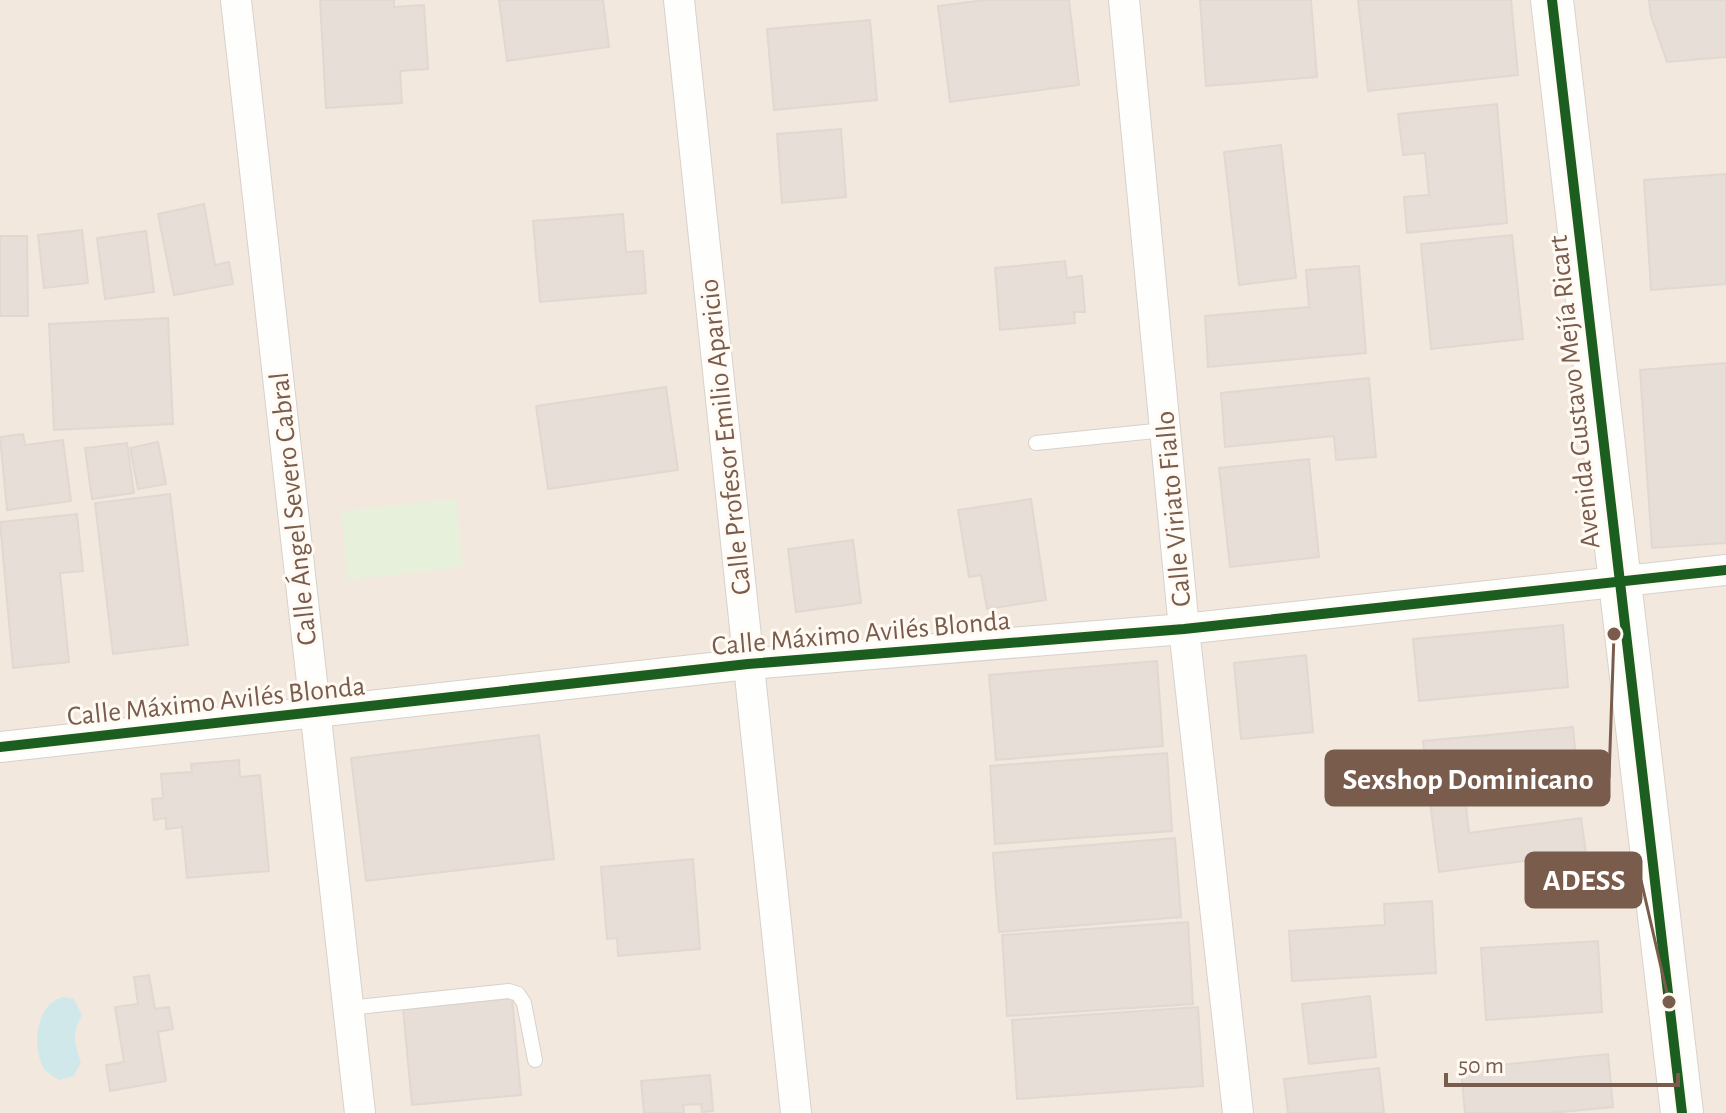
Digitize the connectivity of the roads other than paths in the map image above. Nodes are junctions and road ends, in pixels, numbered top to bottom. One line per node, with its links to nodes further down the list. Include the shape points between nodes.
1 (236, 0): 11 (street, Calle Ángel Severo Cabral)
2 (679, 0): 10 (street, Calle Profesor Emilio Aparicio)
3 (1124, 0): 5 (street, Calle Viriato Fiallo)
4 (1552, 0): 8 (street, Avenida Gustavo Mejía Ricart)
5 (1165, 430): 6 (lane); 9 (street, Calle Viriato Fiallo)
6 (1036, 443)
7 (1726, 570): 8 (street, Calle Máximo Avilés Blonda)
8 (1618, 582): 9 (street, Calle Máximo Avilés Blonda); 18 (street, Avenida Gustavo Mejía Ricart)
9 (1184, 629): 10 (street, Calle Máximo Avilés Blonda); 17 (street, Calle Viriato Fiallo)
10 (748, 664): 11 (street, Calle Máximo Avilés Blonda); 16 (street, Calle Profesor Emilio Aparicio)
11 (314, 714): 12 (street, Calle Máximo Avilés Blonda); 13 (street, Calle Ángel Severo Cabral)
12 (0, 747)
13 (348, 1008): 14 (lane, via 509,991 524,1003); 15 (street, Calle Ángel Severo Cabral)
14 (535, 1060)
15 (360, 1113)
16 (796, 1113)
17 (1238, 1113)
18 (1682, 1113)

